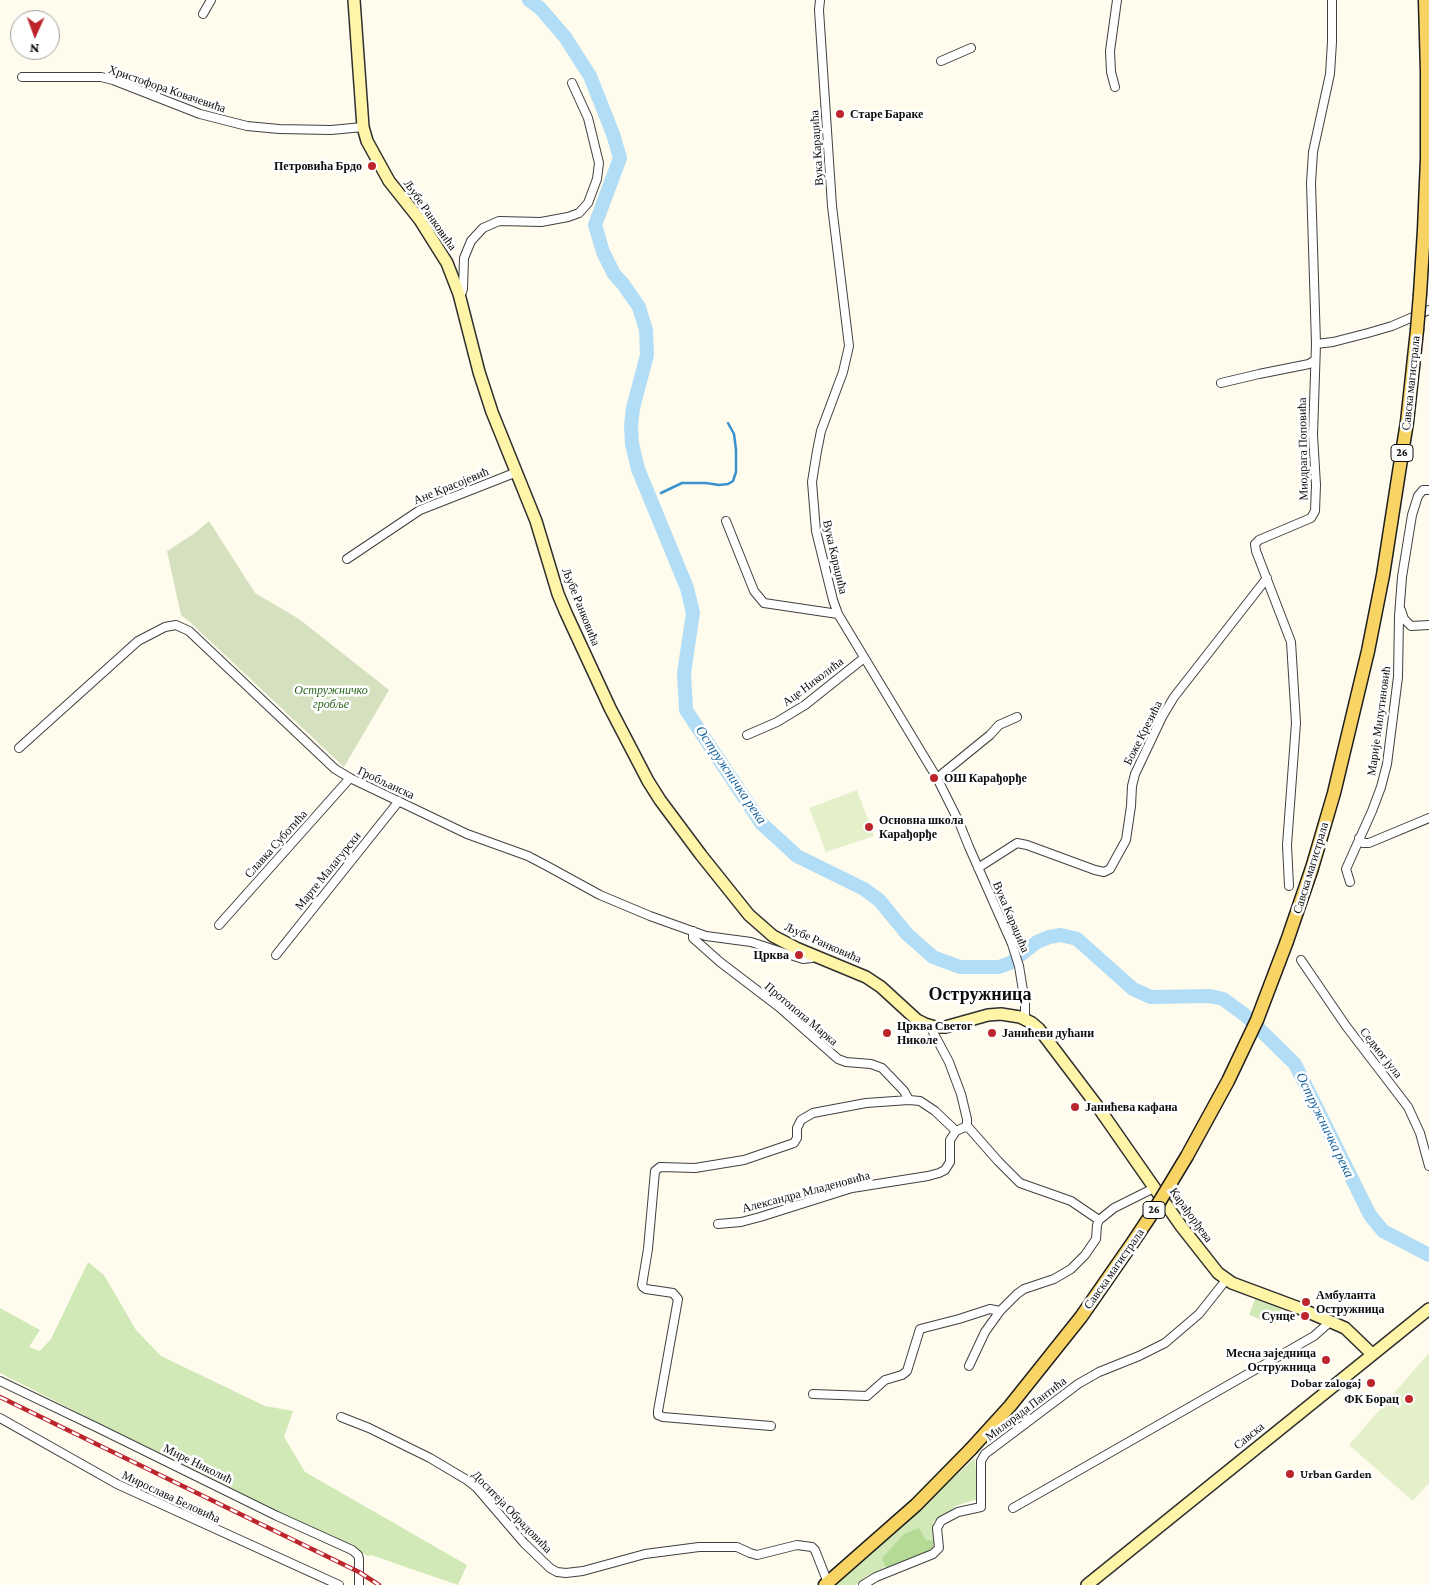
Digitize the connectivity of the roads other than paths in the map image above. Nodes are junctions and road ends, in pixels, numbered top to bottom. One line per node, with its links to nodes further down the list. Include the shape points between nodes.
1 (211, 0): 7 (street)
2 (354, 0): 13 (street, Љубе Ранковића)
3 (820, 0): 25 (street, Вука Караџића, via 832,206 849,346 821,431 812,482 816,532)
4 (1117, 0): 12 (street, via 1110,51)
5 (1332, 0): 16 (street, Миодрага Поповића, via 1330,74 1313,152 1311,183)
6 (1425, 0): 65 (main road, Савска магистрала / 26, bridge, via 1424,230 1417,330 1400,472 1368,650 1334,793 1288,941 1228,1080 1187,1156 1129,1249 1081,1316 1010,1406 971,1449 916,1505)
7 (203, 14)
8 (971, 48): 9 (street)
9 (941, 61)
10 (22, 77): 13 (street, Христофора Ковачевића, via 102,77 200,114 247,126 331,130)
11 (572, 83): 14 (street, via 588,118 599,163 588,203 579,213 560,219 541,222 507,220 483,228 470,241 464,258 463,289)
12 (1115, 87)
13 (363, 127): 14 (street, Љубе Ранковића, via 389,180 447,263)
14 (459, 294): 19 (street, Љубе Ранковића, via 479,372)
15 (1429, 310): 16 (street, via 1368,334)
16 (1316, 344): 17 (street, Миодрага Поповића)
17 (1315, 360): 18 (street); 23 (street, Миодрага Поповића, via 1315,511 1311,518 1255,544)
18 (1221, 383)
19 (517, 472): 22 (street, Ане Красојевић, via 420,510); 42 (street, Љубе Ранковића, via 566,613 610,708 660,800 757,923 784,942)
20 (1426, 490): 24 (street, Марије Милутиновић, via 1418,496 1412,515)
21 (726, 521): 25 (street, via 754,591 764,603)
22 (347, 559)
23 (1267, 578): 36 (street, Боже Крезића, via 1162,717 1135,774 1126,840 1110,869 1101,872 1017,843); 38 (street, Миодрага Поповића, via 1291,642 1296,723 1287,844)
24 (1400, 603): 26 (street, Марије Милутиновић, via 1402,614 1411,626); 35 (street, Марије Милутиновић, via 1398,677 1387,764 1378,795)
25 (838, 614): 27 (street, Вука Караџића)
26 (1429, 624)
27 (864, 658): 29 (street, Аце Николића, via 805,705); 32 (street, Вука Караџића)
28 (1017, 717): 32 (street, via 999,725)
29 (747, 736)
30 (19, 748): 31 (street, Гробљанска, via 138,640 176,625 189,632 335,769)
31 (350, 778): 33 (street, Гробљанска); 39 (street, Славка Суботића)
32 (937, 778): 36 (street, Вука Караџића)
33 (399, 801): 40 (street, Гробљанска, via 467,834 528,856 600,895); 41 (street, Марте Малагурски)
34 (1429, 818): 35 (street, via 1369,843 1363,843)
35 (1359, 838): 37 (street, Марије Милутиновић, via 1346,870)
36 (978, 868): 44 (street, Вука Караџића, via 1019,966)
37 (1350, 882)
38 (1289, 886)
39 (219, 925)
40 (693, 931): 42 (street, Гробљанска, via 750,942 808,960); 46 (street, Протопопа Марка, via 697,942 838,1059 882,1068)
41 (276, 955)
42 (814, 955): 45 (street, Љубе Ранковића, via 866,977 917,1020)
43 (1301, 960): 49 (street, Седмог јула, via 1351,1033 1408,1107 1420,1133)
44 (1025, 1019): 45 (street, via 1001,1014 945,1027); 50 (street, Карађорђева, via 1039,1029)
45 (932, 1026): 47 (street, via 955,1077)
46 (909, 1100): 48 (street, via 928,1106); 63 (street, via 856,1104 812,1113 801,1120 794,1143 744,1160 695,1168 657,1168 654,1173 642,1284 646,1289 673,1293 678,1299 658,1415)
47 (967, 1127): 48 (street); 51 (street, via 1017,1181 1071,1201)
48 (956, 1130): 52 (street, Александра Младеновића, via 950,1140 950,1162 939,1173 852,1188 760,1217)
49 (1429, 1166)
50 (1154, 1188): 51 (street, via 1114,1208); 53 (street, Карађорђева)
51 (1099, 1220): 55 (street, via 1096,1239 1071,1269 1020,1291)
52 (718, 1224)
53 (1226, 1280): 56 (street, Карађорђева); 68 (street, Милорада Пантића, via 1199,1314 1165,1343 1078,1384 985,1454 981,1461 981,1507 958,1512 941,1521 937,1528 939,1548 933,1554)
54 (1429, 1309): 57 (street, Савска)
55 (1000, 1311): 58 (street, via 985,1332); 60 (street, via 990,1309 920,1329 906,1371 885,1380 867,1396)
56 (1331, 1321): 57 (street, Карађорђева, via 1349,1331); 64 (street, via 1314,1336)
57 (1372, 1354): 69 (street, Савска)
58 (969, 1366)
59 (0, 1381): 67 (street, Мире Николић, via 352,1550 359,1556)
60 (813, 1394)
61 (341, 1417): 65 (street, Доситеја Обрадовића, via 430,1458 467,1480 524,1543 558,1572 583,1571 645,1554 699,1547 738,1547 757,1555 797,1545 815,1550)
62 (0, 1418): 66 (street, Мирослава Беловића, via 117,1484)
63 (771, 1426)
64 (1013, 1508)
65 (827, 1584)
66 (339, 1585)
67 (359, 1585)
68 (864, 1585)
69 (1087, 1585)

